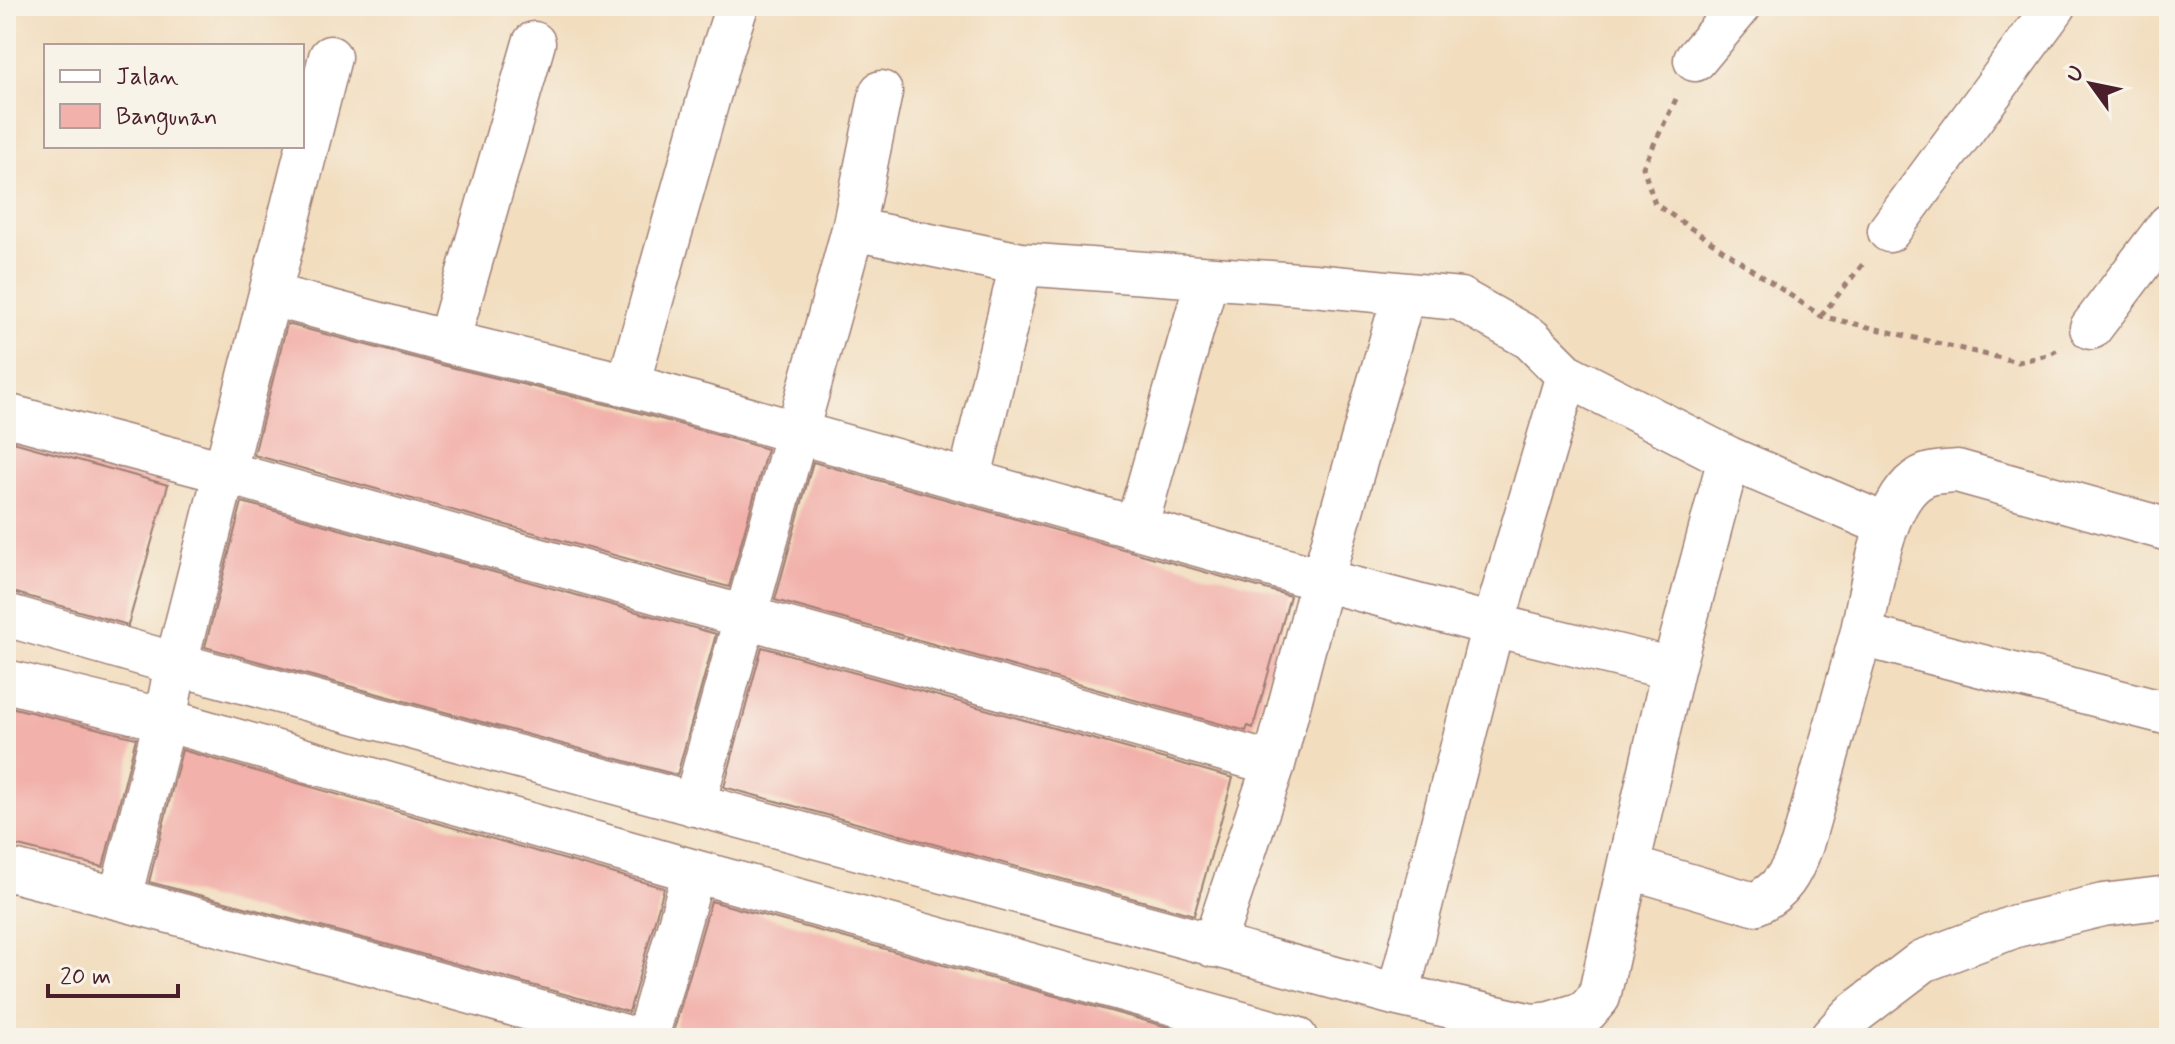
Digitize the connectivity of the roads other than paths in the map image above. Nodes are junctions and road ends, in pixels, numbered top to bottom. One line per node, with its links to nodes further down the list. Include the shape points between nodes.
1 (737, 6): 18 (street)
2 (1740, 6): 6 (street)
3 (2055, 6): 10 (street)
4 (534, 43): 16 (street)
5 (330, 57): 14 (street)
6 (1695, 60)
7 (881, 92): 9 (street)
8 (2169, 225): 15 (street)
9 (853, 229): 11 (street); 20 (street)
10 (1889, 231)
11 (1021, 264): 12 (street); 23 (street)
12 (1207, 279): 13 (street); 25 (street)
13 (1404, 294): 17 (street, via 1460,299 1531,339); 27 (street)
14 (271, 295): 16 (street); 22 (street)
15 (2091, 328)
16 (448, 342): 18 (street)
17 (1567, 375): 21 (street); 30 (street)
18 (628, 385): 20 (street)
19 (6, 415): 22 (street)
20 (798, 432): 23 (street); 29 (street)
21 (1729, 458): 24 (street); 33 (street)
22 (224, 472): 29 (street); 32 (street)
23 (969, 481): 25 (street)
24 (1886, 525): 26 (street, via 1903,492 1926,475 1957,471); 31 (street)
25 (1136, 528): 27 (street)
26 (2169, 530)
27 (1322, 580): 30 (street); 37 (street)
28 (6, 615): 32 (street)
29 (744, 617): 37 (street); 38 (street)
30 (1493, 625): 33 (street); 45 (street)
31 (1861, 635): 35 (street); 39 (street, via 1802,845 1780,888 1754,904)
32 (176, 664): 36 (street); 38 (street)
33 (1673, 669): 39 (street)
34 (6, 681): 36 (street)
35 (2169, 714)
36 (165, 720): 41 (street); 43 (street)
37 (1274, 764): 44 (street)
38 (694, 805): 44 (street)
39 (1628, 867): 45 (street, via 1599,997 1586,1012 1532,1025)
40 (6, 869): 43 (street)
41 (694, 871): 47 (street); 48 (street)
42 (2169, 897): 49 (street, via 2103,905 2016,926 1923,961 1851,1016)
43 (120, 898): 46 (street)
44 (1213, 946): 45 (street)
45 (1398, 995)
46 (632, 1038)
47 (647, 1038)
48 (1296, 1038)
49 (1831, 1038)

